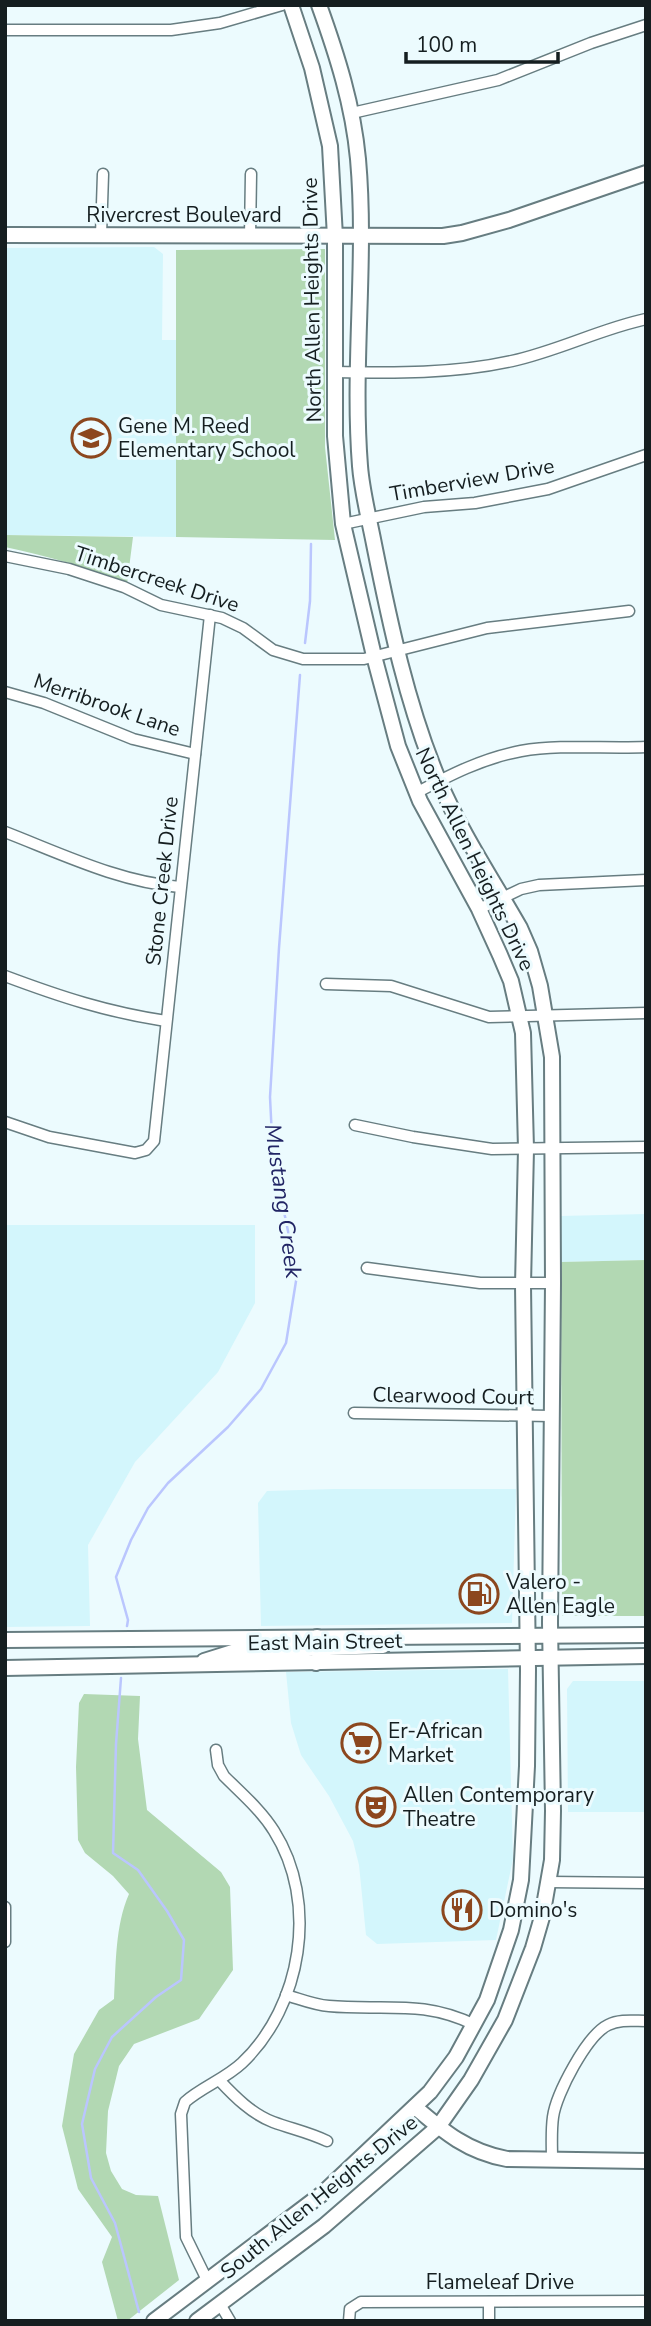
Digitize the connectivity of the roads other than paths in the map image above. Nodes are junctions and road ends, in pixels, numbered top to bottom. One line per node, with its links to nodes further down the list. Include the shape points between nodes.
1 (282, 5): 5 (street, via 220,23 171,30)
2 (290, 5): 13 (main road, North Allen Heights Drive, via 324,112)
3 (318, 5): 6 (main road, North Allen Heights Drive)
4 (646, 25): 6 (street, via 498,80)
5 (5, 30)
6 (352, 113): 14 (main road, North Allen Heights Drive)
7 (646, 173): 14 (main road, Rivercrest Boulevard, via 463,233)
8 (103, 174): 11 (street)
9 (251, 174): 12 (street)
10 (5, 235): 11 (main road, Rivercrest Boulevard)
11 (101, 235): 12 (main road, Rivercrest Boulevard)
12 (250, 236): 13 (main road, Rivercrest Boulevard)
13 (335, 237): 14 (main road, Rivercrest Boulevard); 16 (main road, North Allen Heights Drive)
14 (359, 237): 17 (main road, North Allen Heights Drive)
15 (646, 319): 17 (street, via 515,361 446,371)
16 (335, 372): 17 (street); 20 (main road, North Allen Heights Drive, via 335,448)
17 (358, 373): 19 (main road, North Allen Heights Drive, via 360,466)
18 (646, 455): 19 (street, Timberview Drive, via 548,489)
19 (369, 518): 20 (street, Timberview Drive); 24 (main road, North Allen Heights Drive)
20 (343, 524): 25 (main road, North Allen Heights Drive)
21 (5, 556): 23 (street, Timbercreek Drive, via 69,569 161,605)
22 (629, 611): 24 (street, Timbercreek Drive, via 487,628)
23 (210, 615): 25 (street, Timbercreek Drive, via 243,628 289,656 329,660); 28 (street, Stone Creek Drive)
24 (398, 649): 25 (street, Timbercreek Drive); 29 (main road, North Allen Heights Drive, via 414,715)
25 (374, 656): 30 (main road, North Allen Heights Drive)
26 (5, 692): 28 (street, Merribrook Lane, via 133,738)
27 (646, 747): 29 (street, via 524,751 480,762)
28 (195, 754): 33 (street, Stone Creek Drive)
29 (439, 781): 30 (street); 34 (main road, North Allen Heights Drive)
30 (416, 793): 35 (main road, North Allen Heights Drive)
31 (5, 832): 33 (street, via 107,871)
32 (646, 880): 34 (street, via 539,885)
33 (180, 887): 41 (street, Stone Creek Drive)
34 (503, 897): 35 (street); 40 (main road, North Allen Heights Drive, via 530,951)
35 (479, 909): 39 (main road, North Allen Heights Drive)
36 (5, 976): 41 (street, via 81,1004)
37 (326, 984): 39 (street, via 391,986 489,1017)
38 (646, 1013): 40 (street)
39 (521, 1016): 40 (street); 45 (main road, North Allen Heights Drive)
40 (546, 1016): 46 (main road, North Allen Heights Drive, via 552,1057)
41 (166, 1021): 42 (street, Stone Creek Drive, via 154,1141 146,1150 135,1153 85,1145)
42 (5, 1122)
43 (355, 1125): 45 (street, via 477,1148)
44 (646, 1147): 46 (street)
45 (526, 1149): 46 (street); 49 (main road, North Allen Heights Drive)
46 (552, 1149): 48 (main road, North Allen Heights Drive)
47 (367, 1268): 49 (street)
48 (553, 1283): 49 (street); 52 (main road, North Allen Heights Drive)
49 (523, 1285): 51 (main road, North Allen Heights Drive)
50 (354, 1413): 51 (street, Clearwood Court)
51 (524, 1416): 52 (street, Clearwood Court); 55 (main road, North Allen Heights Drive)
52 (551, 1416): 53 (main road, North Allen Heights Drive)
53 (550, 1635): 55 (main road, East Main Street); 56 (main road, East Main Street); 60 (main road, North Allen Heights Drive)
54 (421, 1636): 55 (main road, East Main Street); 57 (main road, East Main Street); 62 (main road, via 395,1646 329,1648)
55 (527, 1636): 61 (main road, North Allen Heights Drive)
56 (646, 1636)
57 (317, 1637): 58 (main road, East Main Street); 63 (main road, via 312,1648 304,1650 236,1651)
58 (5, 1640)
59 (646, 1656): 60 (main road, East Main Street)
60 (551, 1657): 61 (main road, East Main Street); 67 (main road, South Allen Heights Drive, via 553,1811)
61 (527, 1658): 62 (main road, East Main Street); 66 (main road, South Allen Heights Drive)
62 (316, 1663): 63 (main road, East Main Street)
63 (197, 1665): 64 (main road, East Main Street)
64 (5, 1668)
65 (216, 1749): 71 (street, via 224,1776 274,1830 294,1881 299,1948)
66 (521, 1880): 67 (main road); 73 (main road, South Allen Heights Drive, via 499,1971)
67 (548, 1882): 68 (street); 76 (main road, South Allen Heights Drive, via 533,1948 505,2021)
68 (646, 1883)
69 (5, 1907): 70 (street)
70 (5, 1942)
71 (286, 1995): 73 (street, via 326,2006 436,2010); 74 (street, via 263,2037)
72 (646, 2021): 78 (street, via 615,2022 589,2043 561,2090 553,2115)
73 (475, 2025): 75 (main road, South Allen Heights Drive, via 438,2082)
74 (220, 2081): 77 (street, via 260,2116); 80 (street, via 192,2096 181,2114 186,2237)
75 (415, 2107): 76 (main road); 80 (main road, South Allen Heights Drive, via 322,2194)
76 (438, 2127): 78 (main road, via 488,2156); 83 (main road, South Allen Heights Drive, via 324,2226)
77 (327, 2141)
78 (552, 2160): 79 (main road)
79 (646, 2161)
80 (208, 2282): 83 (main road); 84 (main road, South Allen Heights Drive)
81 (646, 2301): 82 (street, Flameleaf Drive)
82 (489, 2302): 87 (street, Flameleaf Drive, via 361,2302 350,2309); 88 (street)
83 (220, 2304): 85 (main road, South Allen Heights Drive); 86 (street)
84 (154, 2321)
85 (197, 2321)
86 (230, 2321)
87 (349, 2321)
88 (489, 2321)

